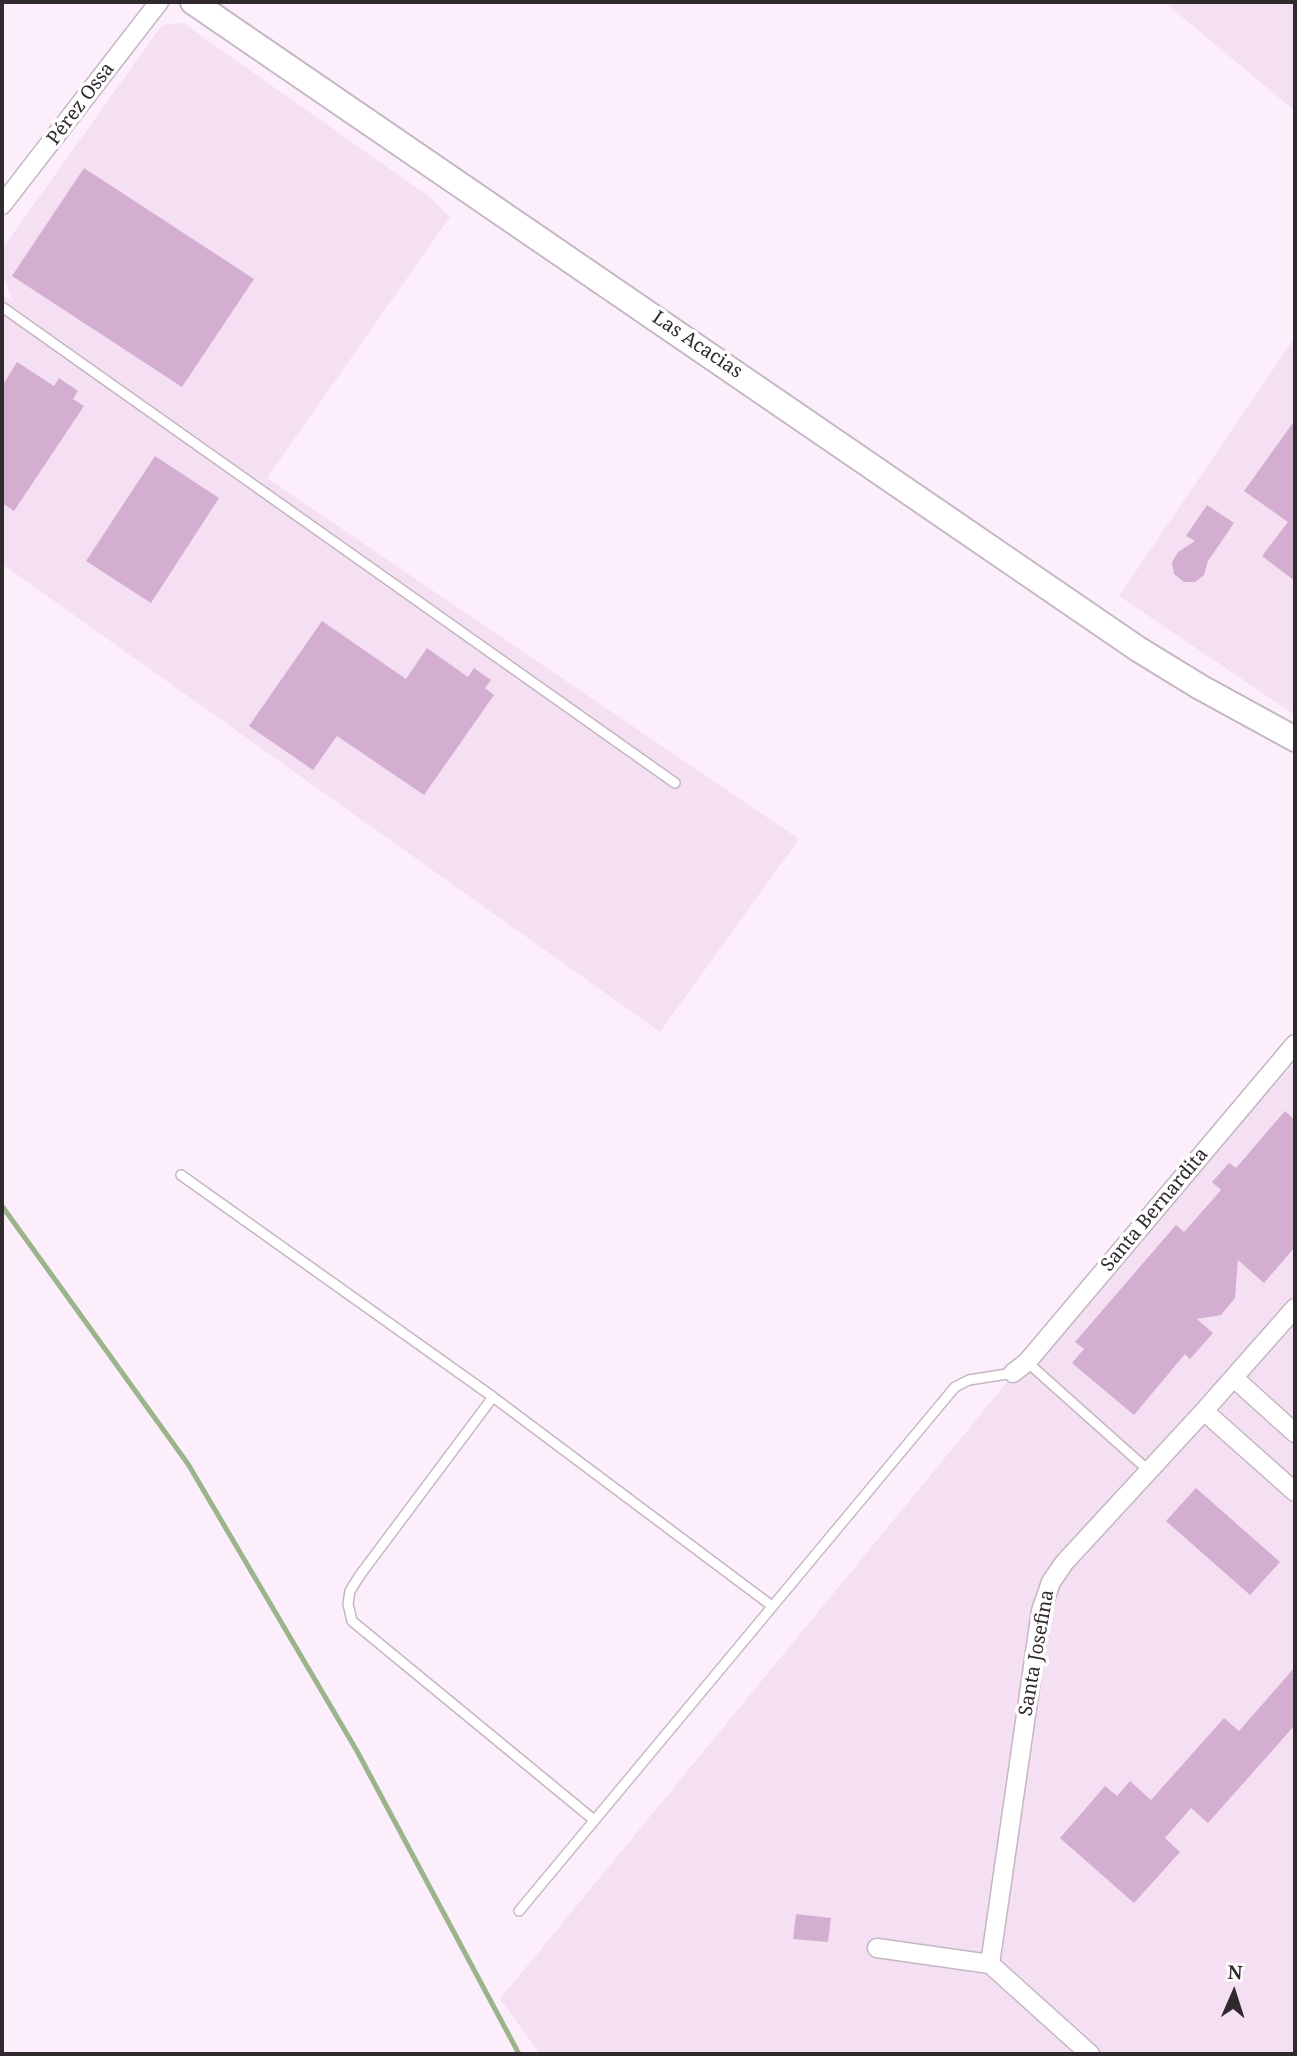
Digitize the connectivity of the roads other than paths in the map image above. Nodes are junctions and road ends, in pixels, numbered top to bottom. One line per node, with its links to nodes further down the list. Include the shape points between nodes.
1 (159, 2): 3 (street, Pérez Ossa)
2 (194, 2): 5 (main road, Las Acacias)
3 (2, 206)
4 (2, 307): 8 (lane)
5 (1200, 687): 6 (main road, Las Acacias); 7 (main road, Las Acacias)
6 (1295, 739)
7 (1295, 757)
8 (674, 783)
9 (1295, 1044): 12 (street, Santa Bernardita)
10 (181, 1175): 14 (lane)
11 (1295, 1308): 13 (street, Santa Josefina)
12 (1020, 1368): 17 (lane); 19 (lane, via 955,1387)
13 (1234, 1378): 15 (street, Santa Josefina); 16 (street)
14 (493, 1397): 19 (lane); 20 (lane, via 360,1575 348,1604 352,1621)
15 (1204, 1411): 17 (street, Santa Josefina); 18 (street)
16 (1295, 1433)
17 (1148, 1470): 23 (street, Santa Josefina, via 1064,1563 1045,1596)
18 (1295, 1492)
19 (772, 1606): 20 (lane)
20 (594, 1820): 21 (lane)
21 (519, 1912)
22 (877, 1948): 23 (street)
23 (990, 1964): 24 (street)
24 (1090, 2054)

